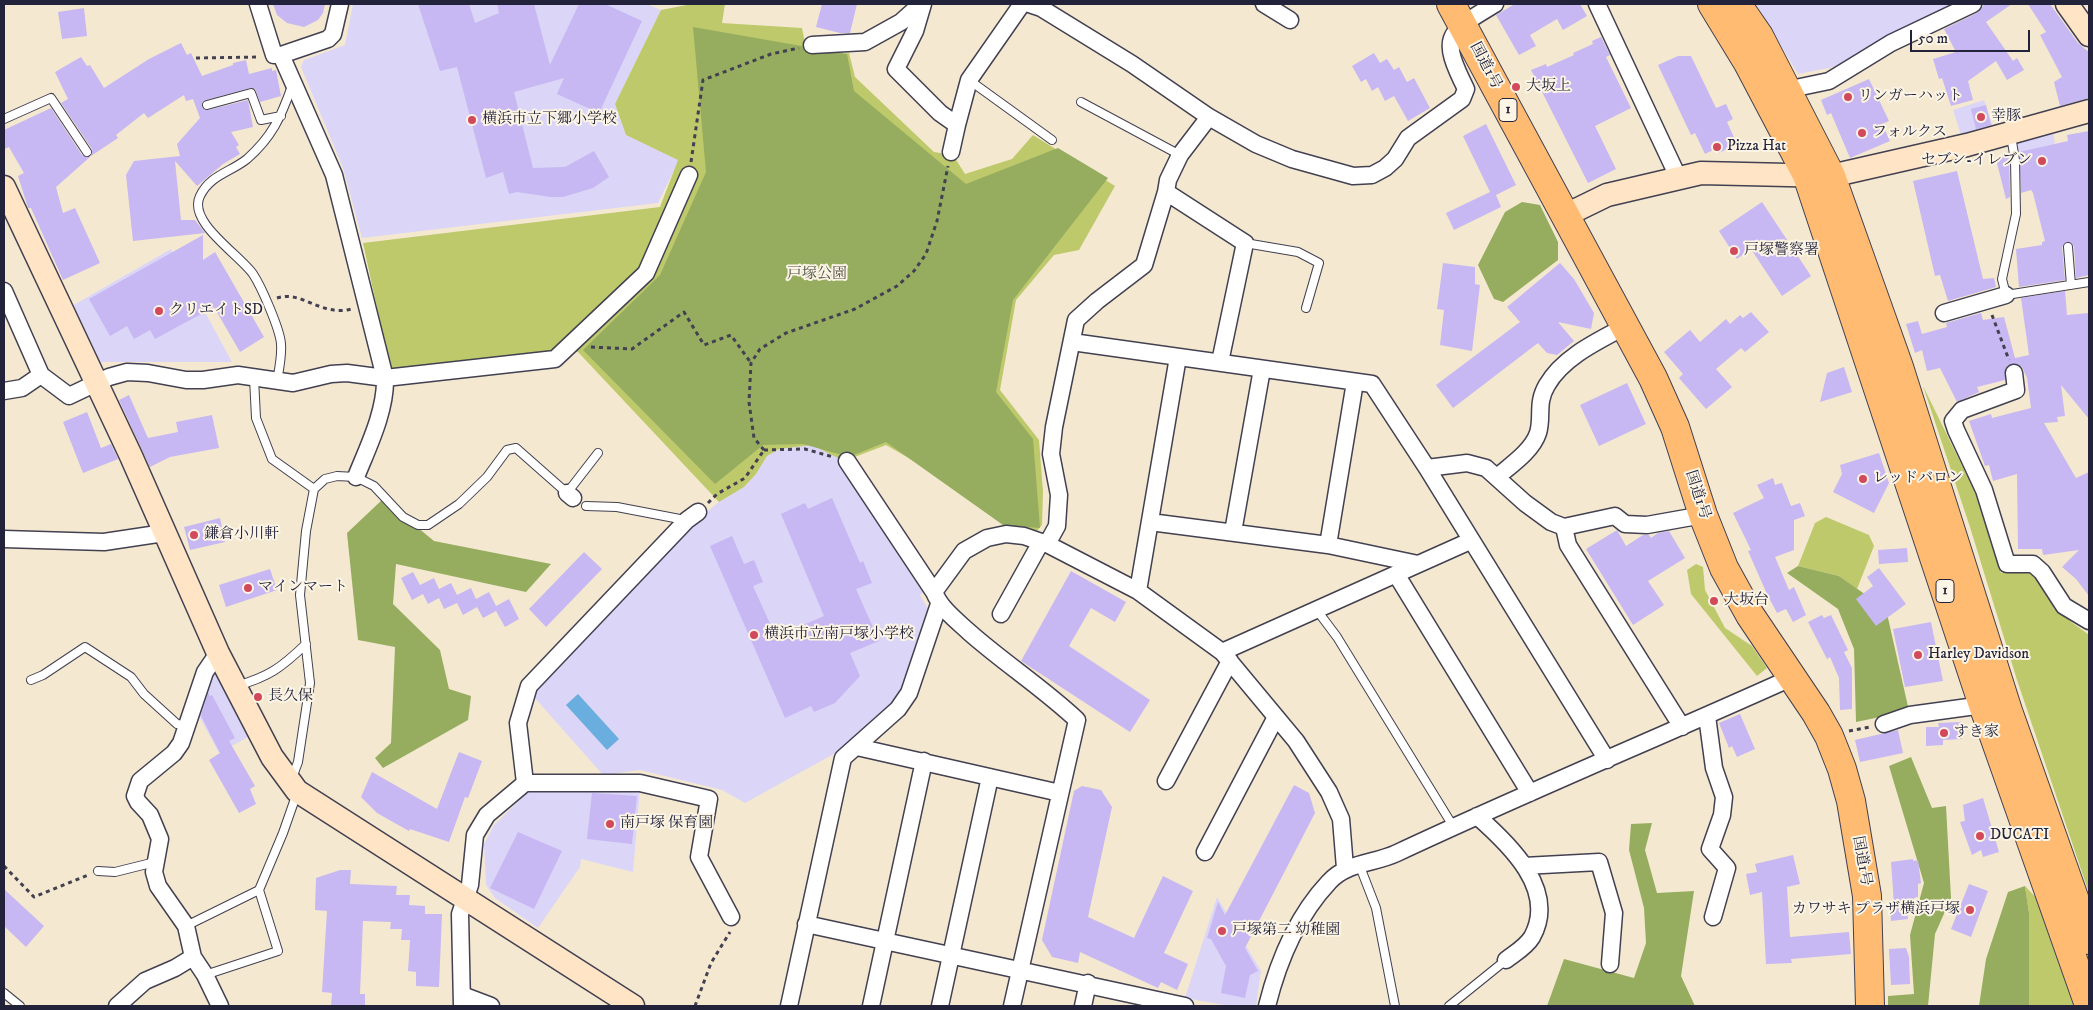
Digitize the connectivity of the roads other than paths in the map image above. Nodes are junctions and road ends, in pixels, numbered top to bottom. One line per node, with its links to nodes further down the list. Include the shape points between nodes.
1 (258, 4): 17 (street)
2 (340, 4): 17 (street, via 333,34 328,39)
3 (922, 4): 16 (street, via 901,22 865,42); 27 (street, via 915,31 896,69 940,113)
4 (1022, 4): 18 (street)
5 (1028, 4): 25 (street, via 1041,8 1132,64)
6 (1264, 4): 14 (street)
7 (1495, 4): 13 (street)
8 (1597, 4): 35 (street)
9 (1712, 4): 34 (highway, 1)
10 (1737, 4): 20 (highway, 1, via 1759,36)
11 (1974, 4): 20 (street, via 1891,43 1829,81)
12 (2067, 4): 15 (street)
13 (1456, 14): 25 (street, via 1449,42 1452,63 1466,89 1462,99 1408,138 1395,159 1372,175 1353,176 1292,159 1256,144); 38 (highway, 国道1号 / 1)
14 (1290, 20)
15 (2089, 35)
16 (812, 45)
17 (278, 55): 19 (street)
18 (969, 80): 27 (street); 29 (lane)
19 (293, 83): 24 (lane); 55 (street, via 334,175)
20 (1786, 90): 34 (highway, 1)
21 (1081, 102): 32 (lane)
22 (207, 104): 24 (lane, via 251,93 261,120)
23 (2089, 111): 28 (street)
24 (281, 116): 56 (lane, via 271,134 246,160 219,174 200,196 198,205 208,228 253,274 266,301 282,343)
25 (1209, 117): 32 (street)
26 (4, 119): 30 (lane, via 51,98)
27 (957, 125): 31 (street)
28 (2010, 134): 34 (street); 44 (lane, via 2015,160 2016,214 2002,279)
29 (1052, 140)
30 (87, 152)
31 (951, 152)
32 (1180, 155): 37 (street)
33 (689, 175): 55 (street, via 646,274 554,359)
34 (1819, 175): 35 (street, via 1701,173); 90 (highway, 1); 119 (highway, 1, via 1899,367 2008,711)
35 (1679, 179): 38 (street, via 1607,195)
36 (4, 187): 58 (street)
37 (1166, 192): 39 (street); 48 (street, via 1144,265 1076,320)
38 (1566, 215): 47 (highway, 国道1号 / 1)
39 (1244, 243): 45 (lane, via 1298,252 1319,263); 50 (street)
40 (2068, 247): 42 (lane)
41 (2089, 282): 42 (lane)
42 (2071, 285): 44 (lane)
43 (4, 291): 53 (street)
44 (2006, 295): 46 (street)
45 (1306, 308)
46 (1944, 313)
47 (1626, 326): 64 (street, via 1571,359 1547,385 1539,406 1538,433 1528,450); 67 (highway, 国道1号 / 1, via 1675,427)
48 (1072, 342): 49 (street); 75 (street, via 1050,454 1060,494 1056,526)
49 (1178, 356): 50 (street); 69 (street)
50 (1220, 362): 51 (street)
51 (1262, 369): 57 (street); 71 (street)
52 (2014, 373): 83 (street, via 2016,390 1962,410 1953,421 1984,490 2007,564 2033,564 2064,606)
53 (41, 375): 58 (street, via 69,396); 59 (street, via 22,388)
54 (254, 378): 56 (street); 58 (street, via 238,375 186,380 148,372 127,372); 65 (lane, via 256,418 272,459)
55 (385, 378): 56 (street, via 332,374 293,382); 63 (street, via 386,388 373,436)
56 (277, 381)
57 (1355, 382): 62 (street, via 1372,384); 76 (street)
58 (96, 383): 72 (street)
59 (4, 392)
60 (598, 453): 66 (lane)
61 (847, 461): 80 (street)
62 (1427, 468): 64 (street, via 1467,463 1486,468); 74 (street)
63 (356, 477): 65 (lane, via 325,479); 66 (lane, via 374,486 403,517 418,525 428,525 459,504 487,477 507,450 516,448)
64 (1497, 477): 70 (street, via 1525,503 1551,522)
65 (314, 489): 84 (lane, via 300,594)
66 (575, 499): 68 (lane)
67 (1703, 515): 70 (street, via 1647,525 1625,524 1614,516); 87 (highway, 国道1号 / 1, via 1724,568)
68 (693, 516): 101 (street, via 529,686 518,723)
69 (1150, 522): 71 (street); 79 (street)
70 (1564, 527): 95 (street, via 1568,545)
71 (1233, 532): 76 (street)
72 (164, 533): 73 (street, via 104,542); 85 (street)
73 (4, 539)
74 (1470, 541): 77 (street); 97 (street)
75 (1044, 543): 79 (street); 80 (street, via 1006,534 988,538 964,551); 82 (street)
76 (1328, 545): 77 (street)
77 (1418, 564): 78 (street)
78 (1396, 574): 81 (street); 104 (street)
79 (1138, 591): 86 (street)
80 (936, 598): 96 (street, via 909,693 898,709); 103 (street, via 993,653 1077,720)
81 (1316, 609): 86 (street); 106 (lane, via 1337,637)
82 (1001, 614)
83 (2089, 621)
84 (306, 644): 89 (lane, via 288,662 262,678); 102 (lane, via 310,683)
85 (218, 653): 89 (street); 94 (street, via 205,672)
86 (1226, 656): 92 (street); 100 (street)
87 (1791, 678): 91 (street); 145 (highway, 国道1号 / 1, via 1829,736 1851,801 1867,896)
88 (31, 680): 94 (lane, via 86,647 132,677 144,694 177,724)
89 (236, 686): 102 (street, via 272,756)
90 (1983, 705): 93 (street, via 1910,715); 131 (highway, 1)
91 (1707, 716): 95 (street); 115 (street, via 1714,768 1724,796 1722,814 1710,849 1727,868)
92 (1276, 717): 107 (street); 109 (street, via 1329,792 1341,819)
93 (1884, 724)
94 (188, 726): 108 (street, via 174,753 140,781 136,789 138,802 150,816 160,839)
95 (1682, 728): 97 (street)
96 (858, 747): 98 (street); 116 (street, via 843,758)
97 (1607, 760): 104 (street)
98 (924, 762): 99 (street); 118 (street)
99 (990, 777): 103 (street); 120 (street)
100 (1166, 781)
101 (525, 783): 113 (street, via 487,815 475,835 470,885); 114 (street, via 640,783 709,799 699,857)
102 (294, 787): 112 (lane, via 283,833); 113 (street)
103 (1060, 793): 124 (street)
104 (1530, 793): 105 (street)
105 (1478, 816): 106 (street); 110 (street, via 1508,843)
106 (1453, 826): 109 (street, via 1384,859)
107 (1205, 852)
108 (155, 862): 111 (lane, via 115,872); 117 (street, via 158,886)
109 (1352, 866): 142 (street, via 1329,882 1288,945 1274,975); 143 (lane, via 1376,908)
110 (1524, 866): 122 (street, via 1531,876 1539,902 1538,920 1532,937); 123 (street, via 1599,862 1614,913)
111 (98, 871)
112 (259, 890): 117 (lane); 125 (lane, via 278,951)
113 (464, 898): 128 (street, via 460,914); 130 (street)
114 (731, 917)
115 (1713, 918)
116 (806, 924): 118 (street); 136 (street)
117 (186, 926): 121 (street)
118 (885, 940): 120 (street); 137 (street)
119 (2089, 940)
120 (951, 954): 124 (street); 138 (street)
121 (193, 957): 125 (street); 133 (street, via 145,982)
122 (1506, 960): 144 (lane)
123 (1610, 964)
124 (1020, 969): 126 (street); 139 (street)
125 (205, 975): 134 (street)
126 (1088, 984): 129 (street); 140 (street)
127 (4, 993): 132 (lane)
128 (462, 1001): 135 (street)
129 (1158, 1003): 141 (street)
130 (627, 1004)
131 (2089, 1005)
132 (20, 1006)
133 (117, 1006)
134 (220, 1006)
135 (490, 1006)
136 (789, 1006)
137 (870, 1006)
138 (940, 1006)
139 (1012, 1006)
140 (1083, 1006)
141 (1185, 1006)
142 (1267, 1006)
143 (1395, 1006)
144 (1449, 1006)
145 (1870, 1006)

